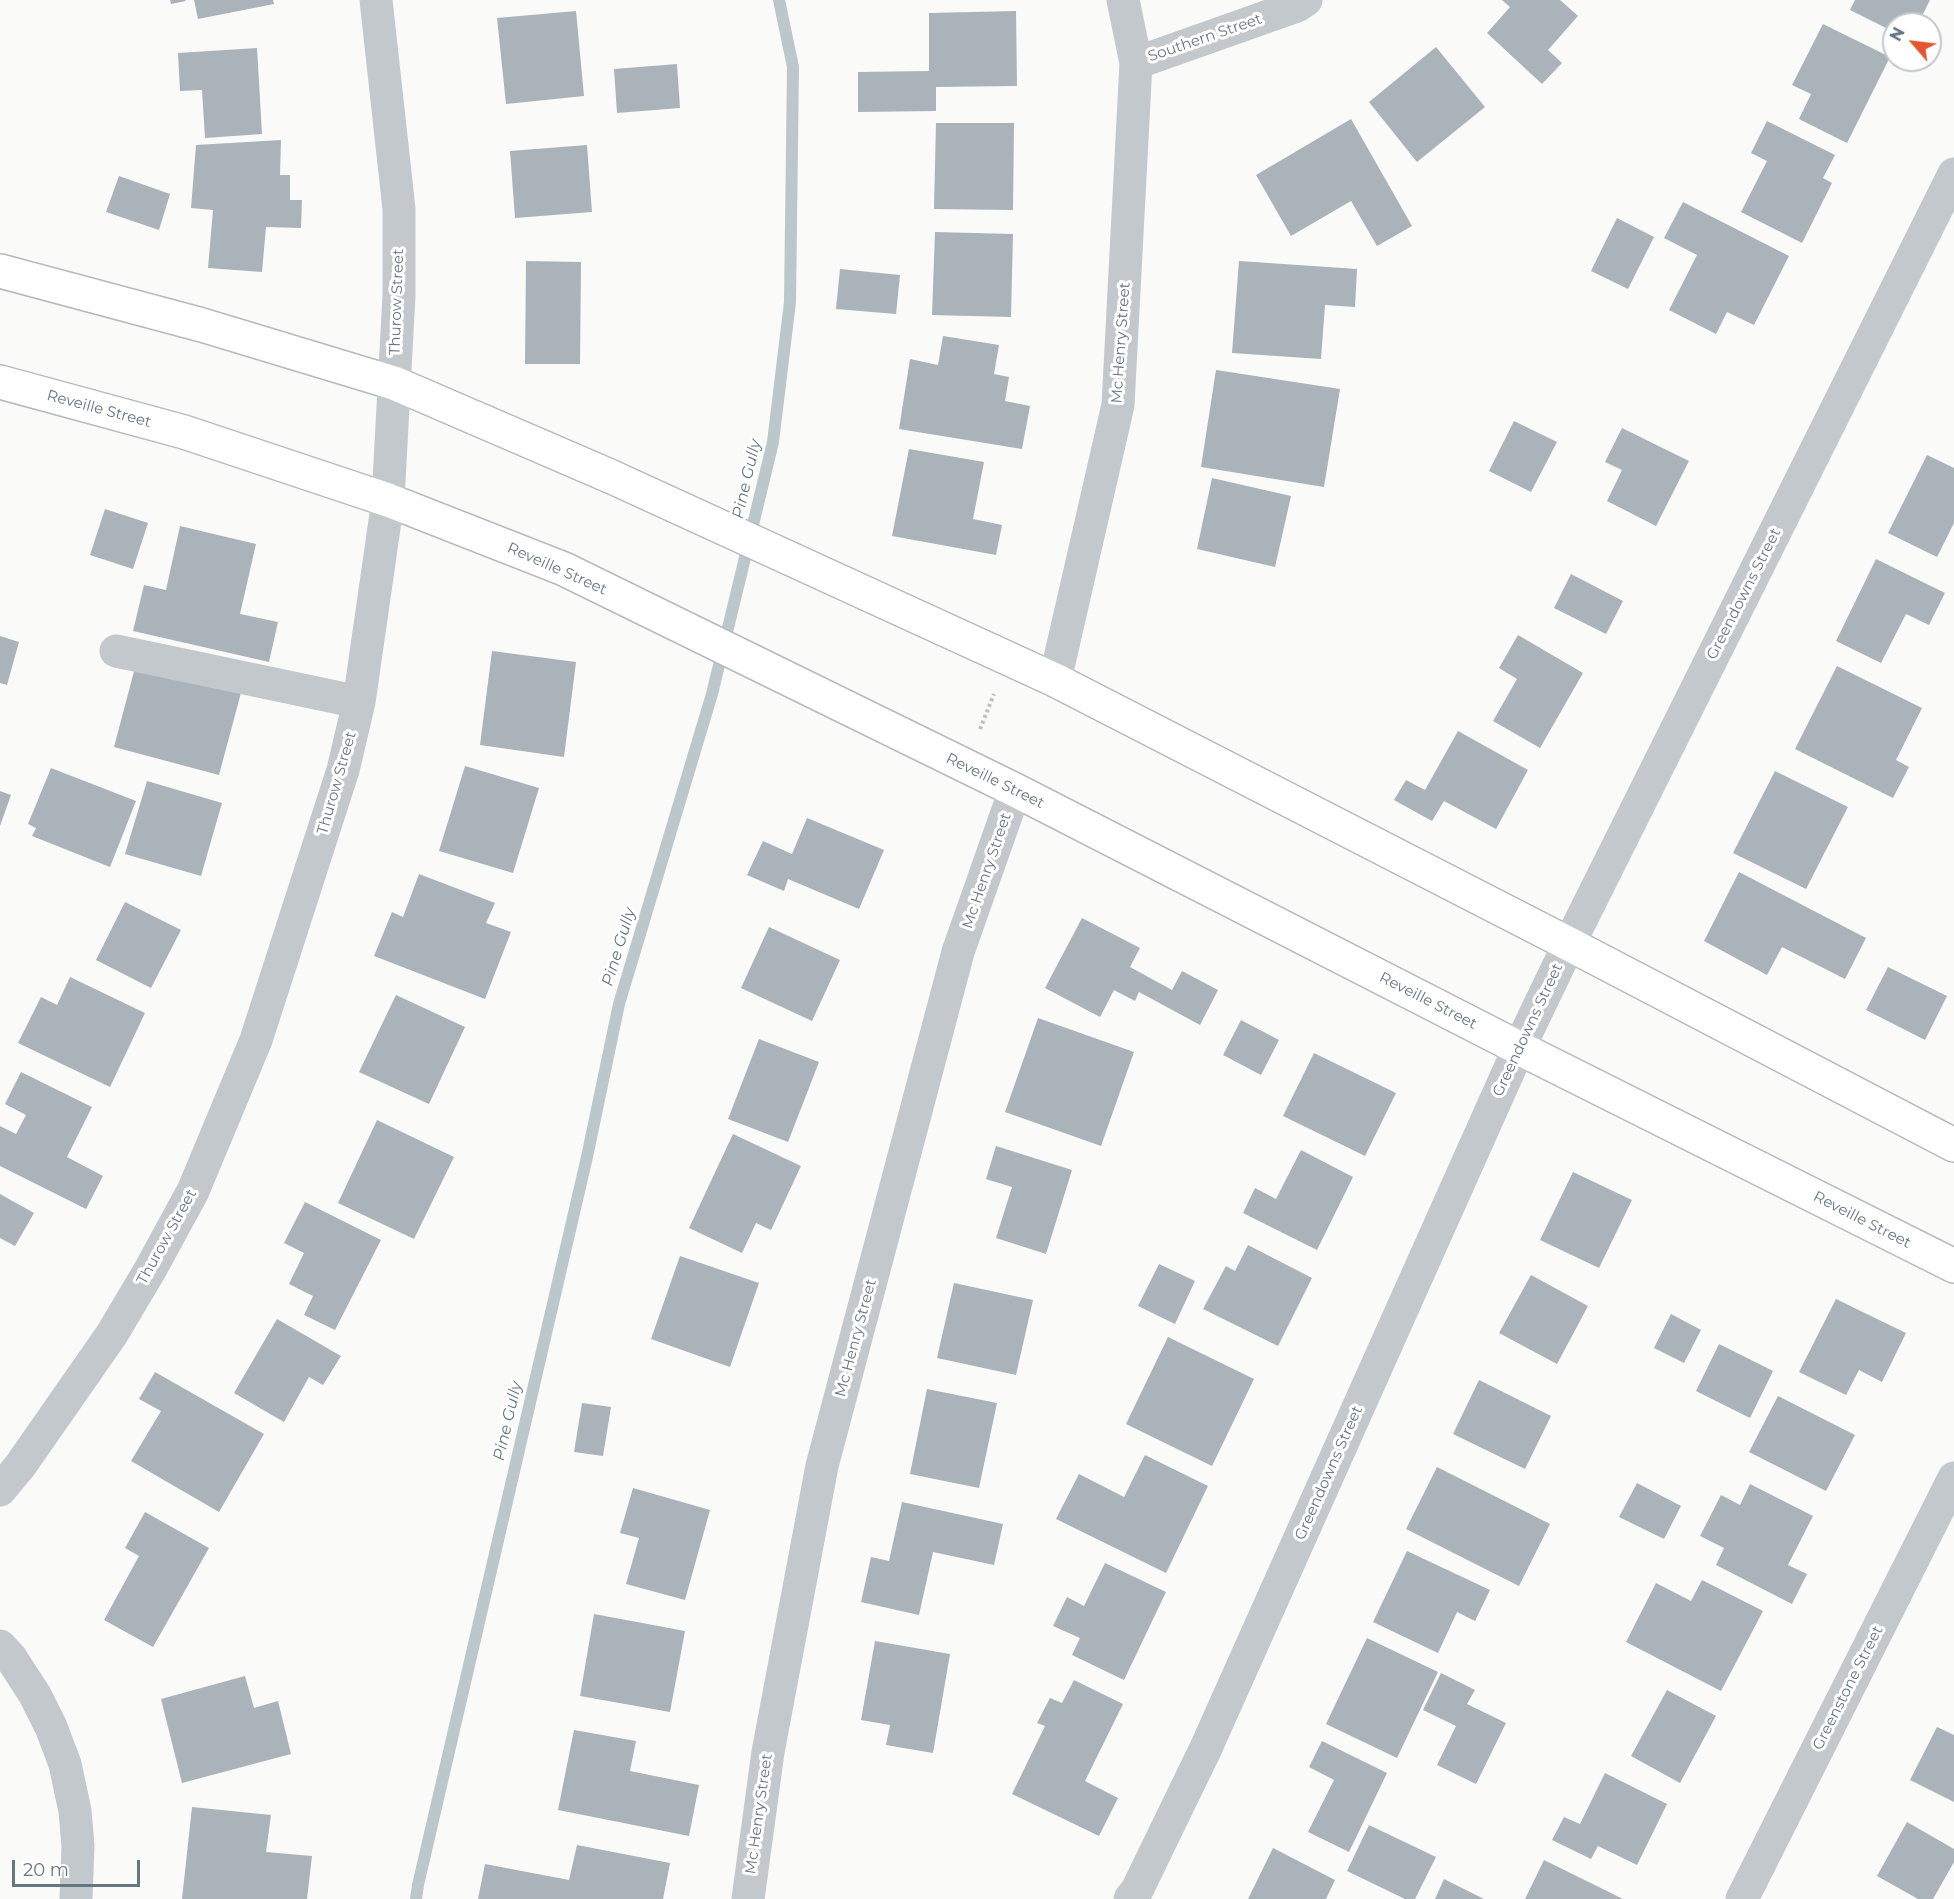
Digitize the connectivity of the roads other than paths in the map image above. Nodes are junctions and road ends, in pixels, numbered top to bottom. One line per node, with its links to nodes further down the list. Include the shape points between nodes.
1 (376, 0): 8 (street, Thurow Street, via 399,209)
2 (1123, 0): 4 (street, Mc Henry Street)
3 (1306, 0): 4 (street, Southern Street)
4 (1137, 63): 11 (street, Mc Henry Street, via 1118,405)
5 (1954, 174): 14 (street, Greendowns Street)
6 (0, 270): 8 (main road, via 191,321)
7 (0, 382): 9 (main road, Reveille Street, via 184,432)
8 (394, 383): 9 (street, Thurow Street); 11 (main road, via 601,472)
9 (388, 500): 12 (street, Thurow Street); 13 (main road, Reveille Street, via 564,569)
10 (116, 651): 12 (street)
11 (1055, 681): 14 (main road)
12 (358, 702): 19 (street, Thurow Street, via 340,780 256,1040 192,1191 112,1334)
13 (1015, 790): 15 (main road, Reveille Street); 22 (street, Mc Henry Street, via 958,952 822,1466 768,1752)
14 (1569, 944): 15 (street, Greendowns Street); 16 (main road)
15 (1519, 1048): 17 (main road, Reveille Street); 23 (street, Greendowns Street, via 1210,1739)
16 (1954, 1145)
17 (1954, 1266)
18 (1954, 1478): 24 (street, Greenstone Street)
19 (0, 1491)
20 (0, 1646): 21 (street, via 35,1695 65,1764 78,1846)
21 (76, 1899)
22 (748, 1899)
23 (1130, 1899)
24 (1742, 1899)

